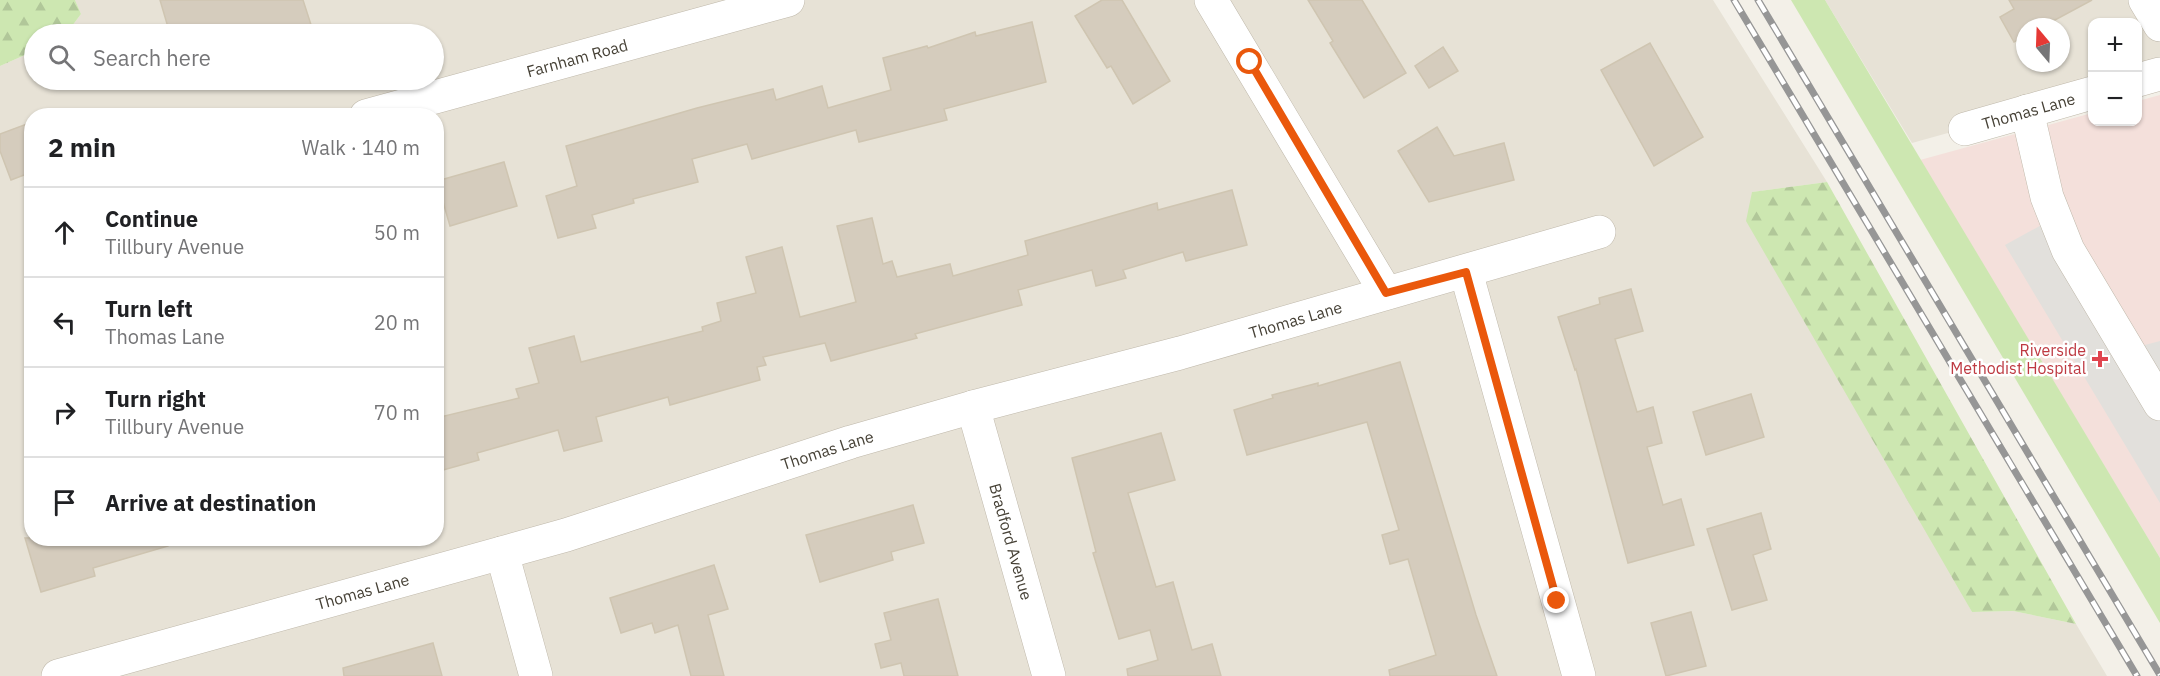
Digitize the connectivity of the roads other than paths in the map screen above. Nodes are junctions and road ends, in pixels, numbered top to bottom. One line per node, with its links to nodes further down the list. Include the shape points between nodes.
1 (788, 0): 8 (street, Farnham Road)
2 (1211, 0): 13 (street)
3 (2145, 0): 4 (street)
4 (2160, 25)
5 (2160, 74): 6 (street)
6 (2142, 79)
7 (2088, 94): 9 (street, Thomas Lane)
8 (395, 108)
9 (2027, 111): 10 (street, Thomas Lane); 14 (street, via 2046,197 2067,250)
10 (1965, 129)
11 (1599, 232): 12 (street, Thomas Lane)
12 (1466, 272): 13 (street, Thomas Lane); 20 (street)
13 (1386, 293): 15 (street, Thomas Lane)
14 (2160, 404)
15 (973, 407): 16 (street, Thomas Lane, via 850,441 566,536); 19 (street, Bradford Avenue)
16 (502, 553): 17 (street, Thomas Lane); 18 (street)
17 (58, 676)
18 (536, 676)
19 (1049, 676)
20 (1579, 676)

